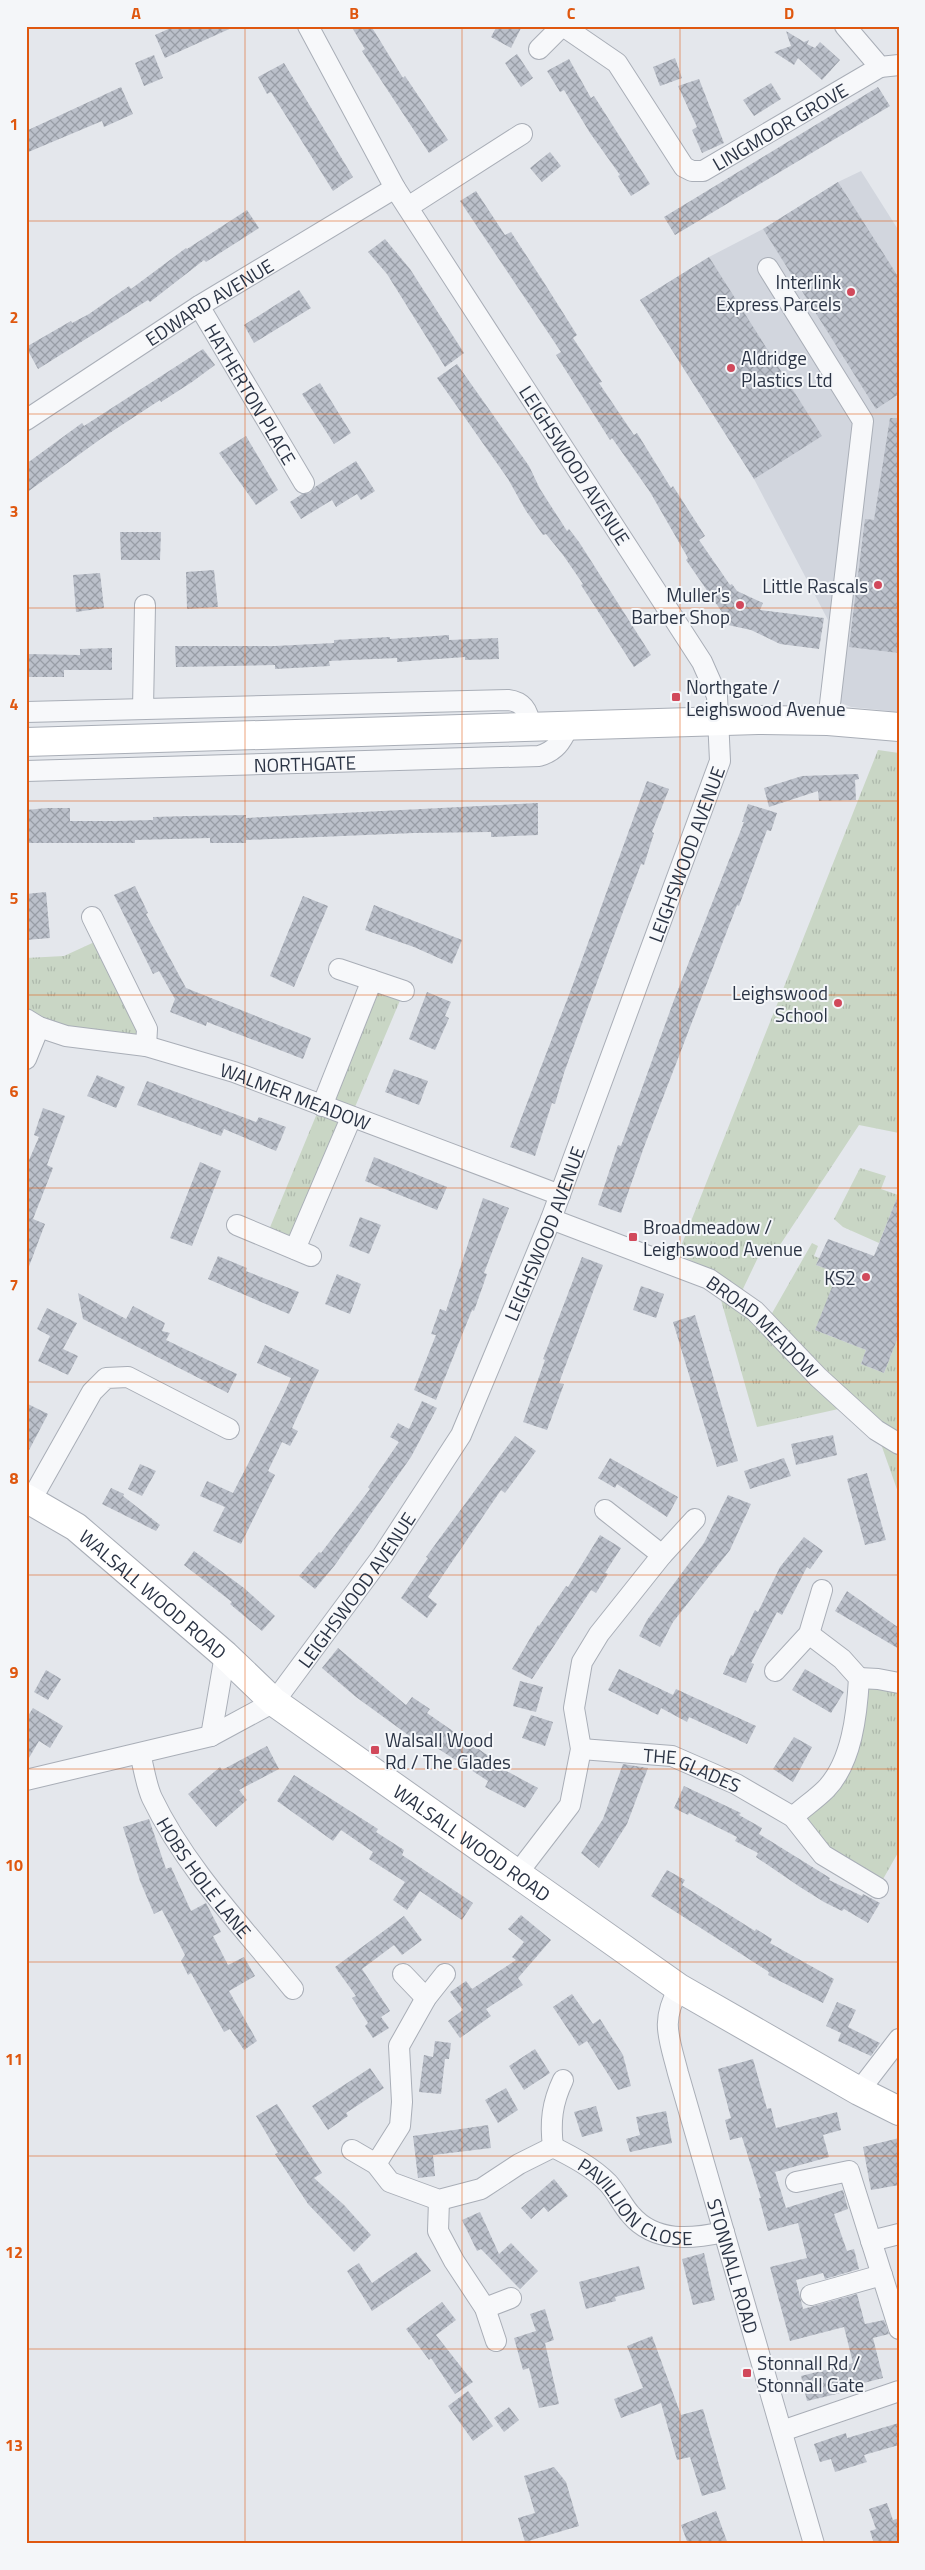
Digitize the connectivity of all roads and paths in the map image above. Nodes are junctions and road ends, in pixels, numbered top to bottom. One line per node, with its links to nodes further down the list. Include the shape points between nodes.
1 (308, 26): 7 (street, LEIGHSWOOD AVENUE)
2 (562, 26): 4 (street, LINGMOOR GROVE); 5 (street, LINGMOOR GROVE, via 617,64 684,167 692,171 703,172)
3 (846, 26): 5 (street)
4 (539, 49)
5 (889, 66)
6 (522, 134): 8 (street)
7 (394, 188): 8 (street, LEIGHSWOOD AVENUE); 10 (street, EDWARD AVENUE)
8 (408, 207): 17 (street, LEIGHSWOOD AVENUE, via 702,662 717,696)
9 (768, 268): 16 (street, via 804,309 863,421)
10 (199, 306): 11 (street, EDWARD AVENUE); 12 (street, HATHERTON PLACE)
11 (26, 420)
12 (304, 483)
13 (145, 606): 14 (street)
14 (143, 708): 15 (street); 19 (street, via 508,700 516,701 526,710)
15 (26, 712)
16 (828, 721): 17 (street, NORTHGATE); 20 (street, NORTHGATE)
17 (718, 722): 18 (street, NORTHGATE); 32 (street, LEIGHSWOOD AVENUE, via 720,761)
18 (569, 726): 19 (street, NORTHGATE); 22 (street, NORTHGATE, via 560,744 539,756)
19 (530, 727): 21 (street, NORTHGATE)
20 (899, 727)
21 (26, 742)
22 (26, 771)
23 (92, 917): 28 (street, via 93,942 147,1029)
24 (339, 968): 25 (street)
25 (372, 980): 26 (street); 30 (street)
26 (404, 991)
27 (33, 1023): 28 (street, WALMER MEADOW, via 66,1036); 29 (street)
28 (146, 1046): 30 (street, WALMER MEADOW, via 234,1072)
29 (26, 1059)
30 (322, 1106): 31 (street, WALMER MEADOW)
31 (352, 1118): 32 (street, WALMER MEADOW); 34 (street, via 303,1252)
32 (560, 1195): 33 (street, LEIGHSWOOD AVENUE)
33 (551, 1219): 36 (street, BROAD MEADOW, via 709,1279 755,1310 818,1377 876,1430); 47 (street, LEIGHSWOOD AVENUE, via 461,1435 383,1555)
34 (237, 1225)
35 (229, 1429): 37 (street, via 128,1377 106,1378 92,1392)
36 (899, 1444)
37 (28, 1499): 43 (street, WALSALL WOOD ROAD, via 76,1527)
38 (605, 1510): 40 (street)
39 (696, 1519): 40 (street)
40 (662, 1555): 49 (street, via 599,1634 582,1662 574,1708)
41 (822, 1590): 42 (street)
42 (808, 1634): 44 (street); 45 (street, via 842,1660)
43 (225, 1655): 47 (street, WALSALL WOOD ROAD); 48 (street)
44 (775, 1671)
45 (859, 1678): 46 (street); 52 (street, via 857,1714 848,1753 827,1787)
46 (899, 1683)
47 (274, 1702): 48 (street); 53 (street, WALSALL WOOD ROAD)
48 (211, 1736): 50 (street)
49 (581, 1749): 52 (street, THE GLADES, via 672,1756 736,1784); 53 (street, via 570,1804)
50 (140, 1754): 51 (street); 57 (street, HOBS HOLE LANE, via 151,1796 194,1866)
51 (26, 1780)
52 (793, 1817): 54 (street, THE GLADES, via 823,1855)
53 (517, 1874): 58 (street, WALSALL WOOD ROAD)
54 (878, 1888)
55 (403, 1974): 59 (street)
56 (445, 1974): 59 (street)
57 (293, 1988)
58 (679, 1988): 62 (street, WALSALL WOOD ROAD); 69 (street, STONNALL ROAD, via 670,2005 666,2024)
59 (426, 1998): 66 (street, via 399,2046 400,2126)
60 (899, 2039): 62 (street)
61 (563, 2080): 64 (street, PAVILLION CLOSE, via 554,2100 550,2124)
62 (859, 2090): 63 (street, WALSALL WOOD ROAD)
63 (899, 2110)
64 (553, 2147): 68 (street, PAVILLION CLOSE, via 481,2189); 69 (street, PAVILLION CLOSE, via 586,2164 608,2184 632,2216 655,2232 692,2239)
65 (352, 2150): 66 (street)
66 (376, 2164): 68 (street, via 390,2182)
67 (796, 2182): 71 (street, via 849,2171)
68 (439, 2200): 75 (street, via 438,2231)
69 (724, 2232): 79 (street, STONNALL ROAD)
70 (899, 2234): 71 (street)
71 (871, 2240): 72 (street)
72 (882, 2275): 73 (street); 76 (street)
73 (811, 2295)
74 (511, 2298): 75 (street)
75 (485, 2308): 77 (street)
76 (899, 2329)
77 (496, 2341)
78 (899, 2391): 79 (street)
79 (782, 2432): 80 (street, STONNALL ROAD)
80 (814, 2544)

